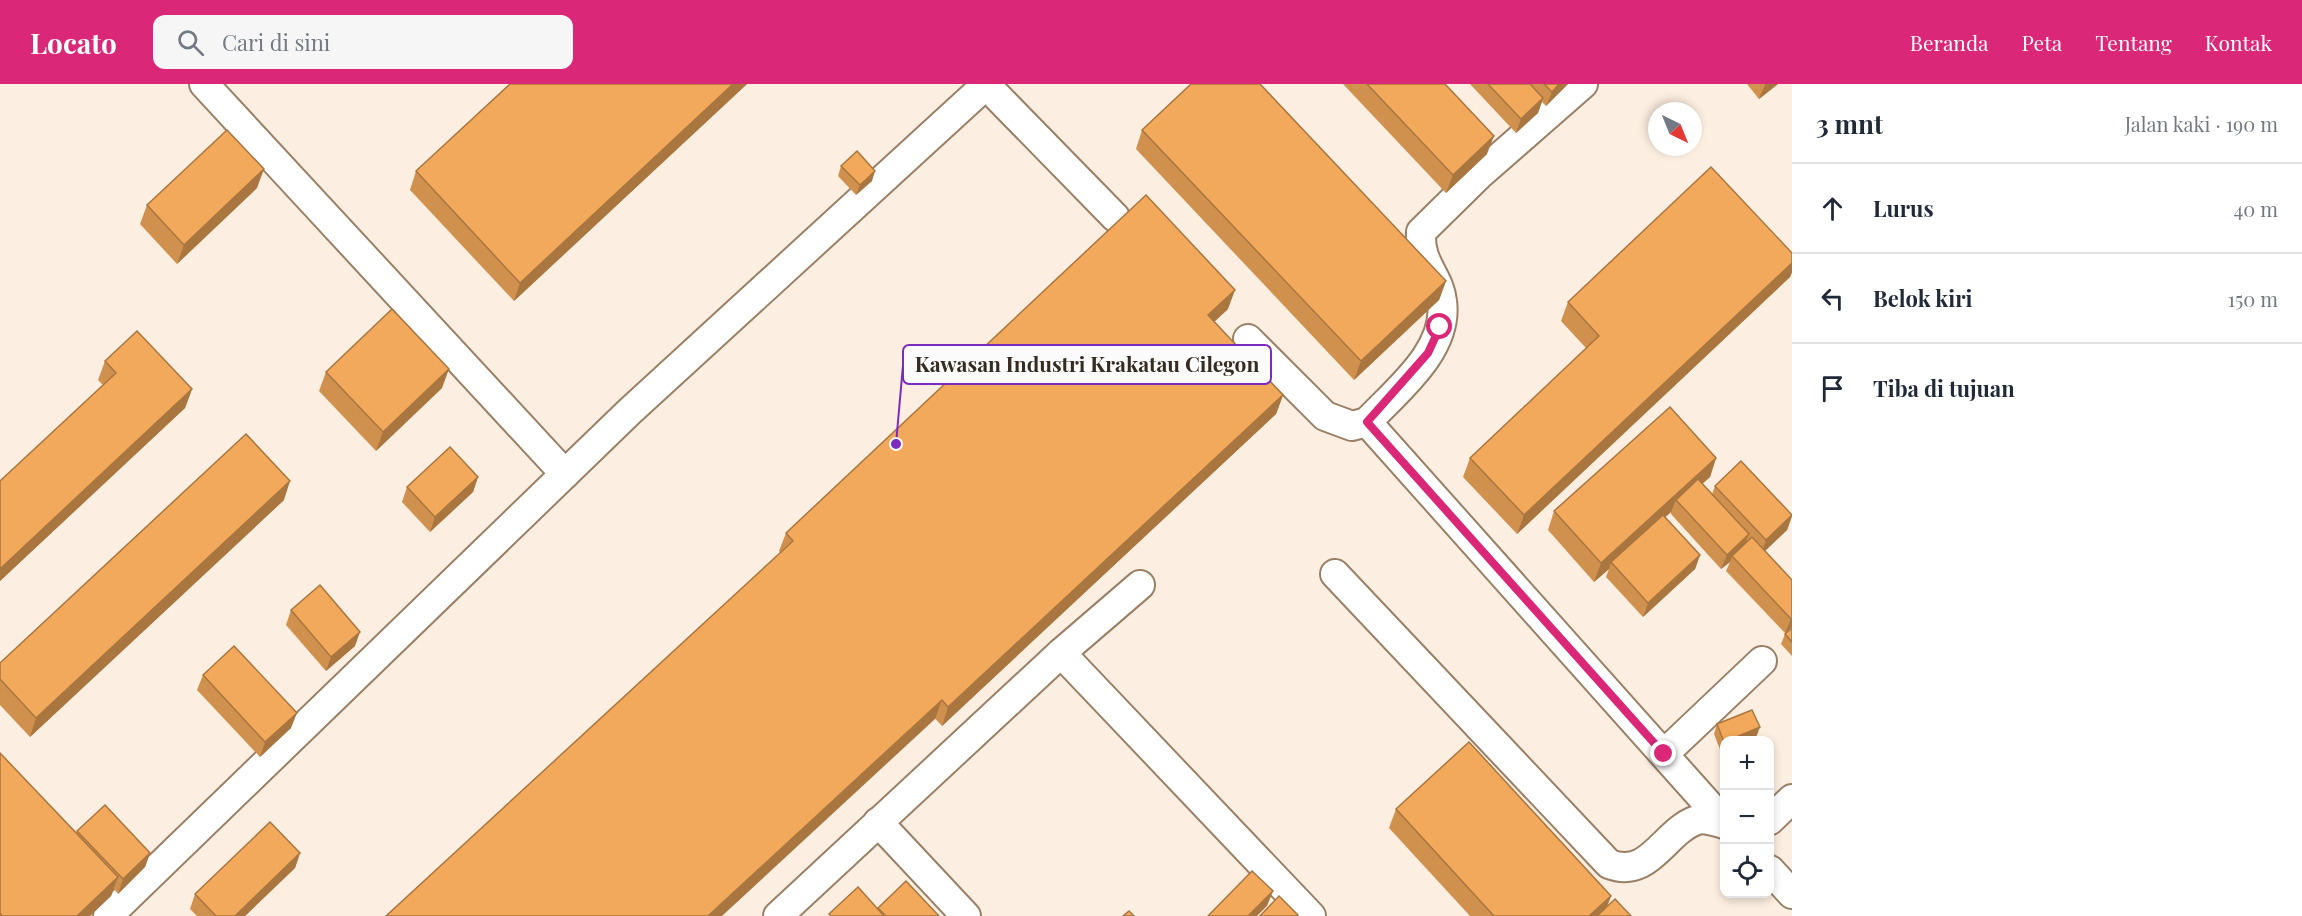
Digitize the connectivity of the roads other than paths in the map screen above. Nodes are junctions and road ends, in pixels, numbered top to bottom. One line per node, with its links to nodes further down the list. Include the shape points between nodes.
1 (204, 84): 7 (lane)
2 (987, 84): 4 (lane); 7 (lane)
3 (1583, 84): 6 (lane, via 1408,231 1442,300 1440,327 1428,353)
4 (1115, 217)
5 (1248, 339): 6 (lane, via 1325,416 1352,426)
6 (1367, 422): 12 (lane)
7 (565, 474): 20 (lane)
8 (1335, 574): 17 (lane, via 1609,864 1621,869 1643,863 1687,825 1699,819)
9 (1140, 585): 10 (lane)
10 (1061, 653): 16 (lane); 23 (lane)
11 (1761, 661): 12 (lane)
12 (1664, 754): 15 (lane)
13 (1792, 799): 14 (lane)
14 (1774, 816)
15 (1720, 817)
16 (878, 822): 21 (lane); 22 (lane)
17 (1720, 822)
18 (1774, 874): 19 (lane)
19 (1792, 894)
20 (108, 916)
21 (778, 916)
22 (966, 916)
23 (1311, 916)

